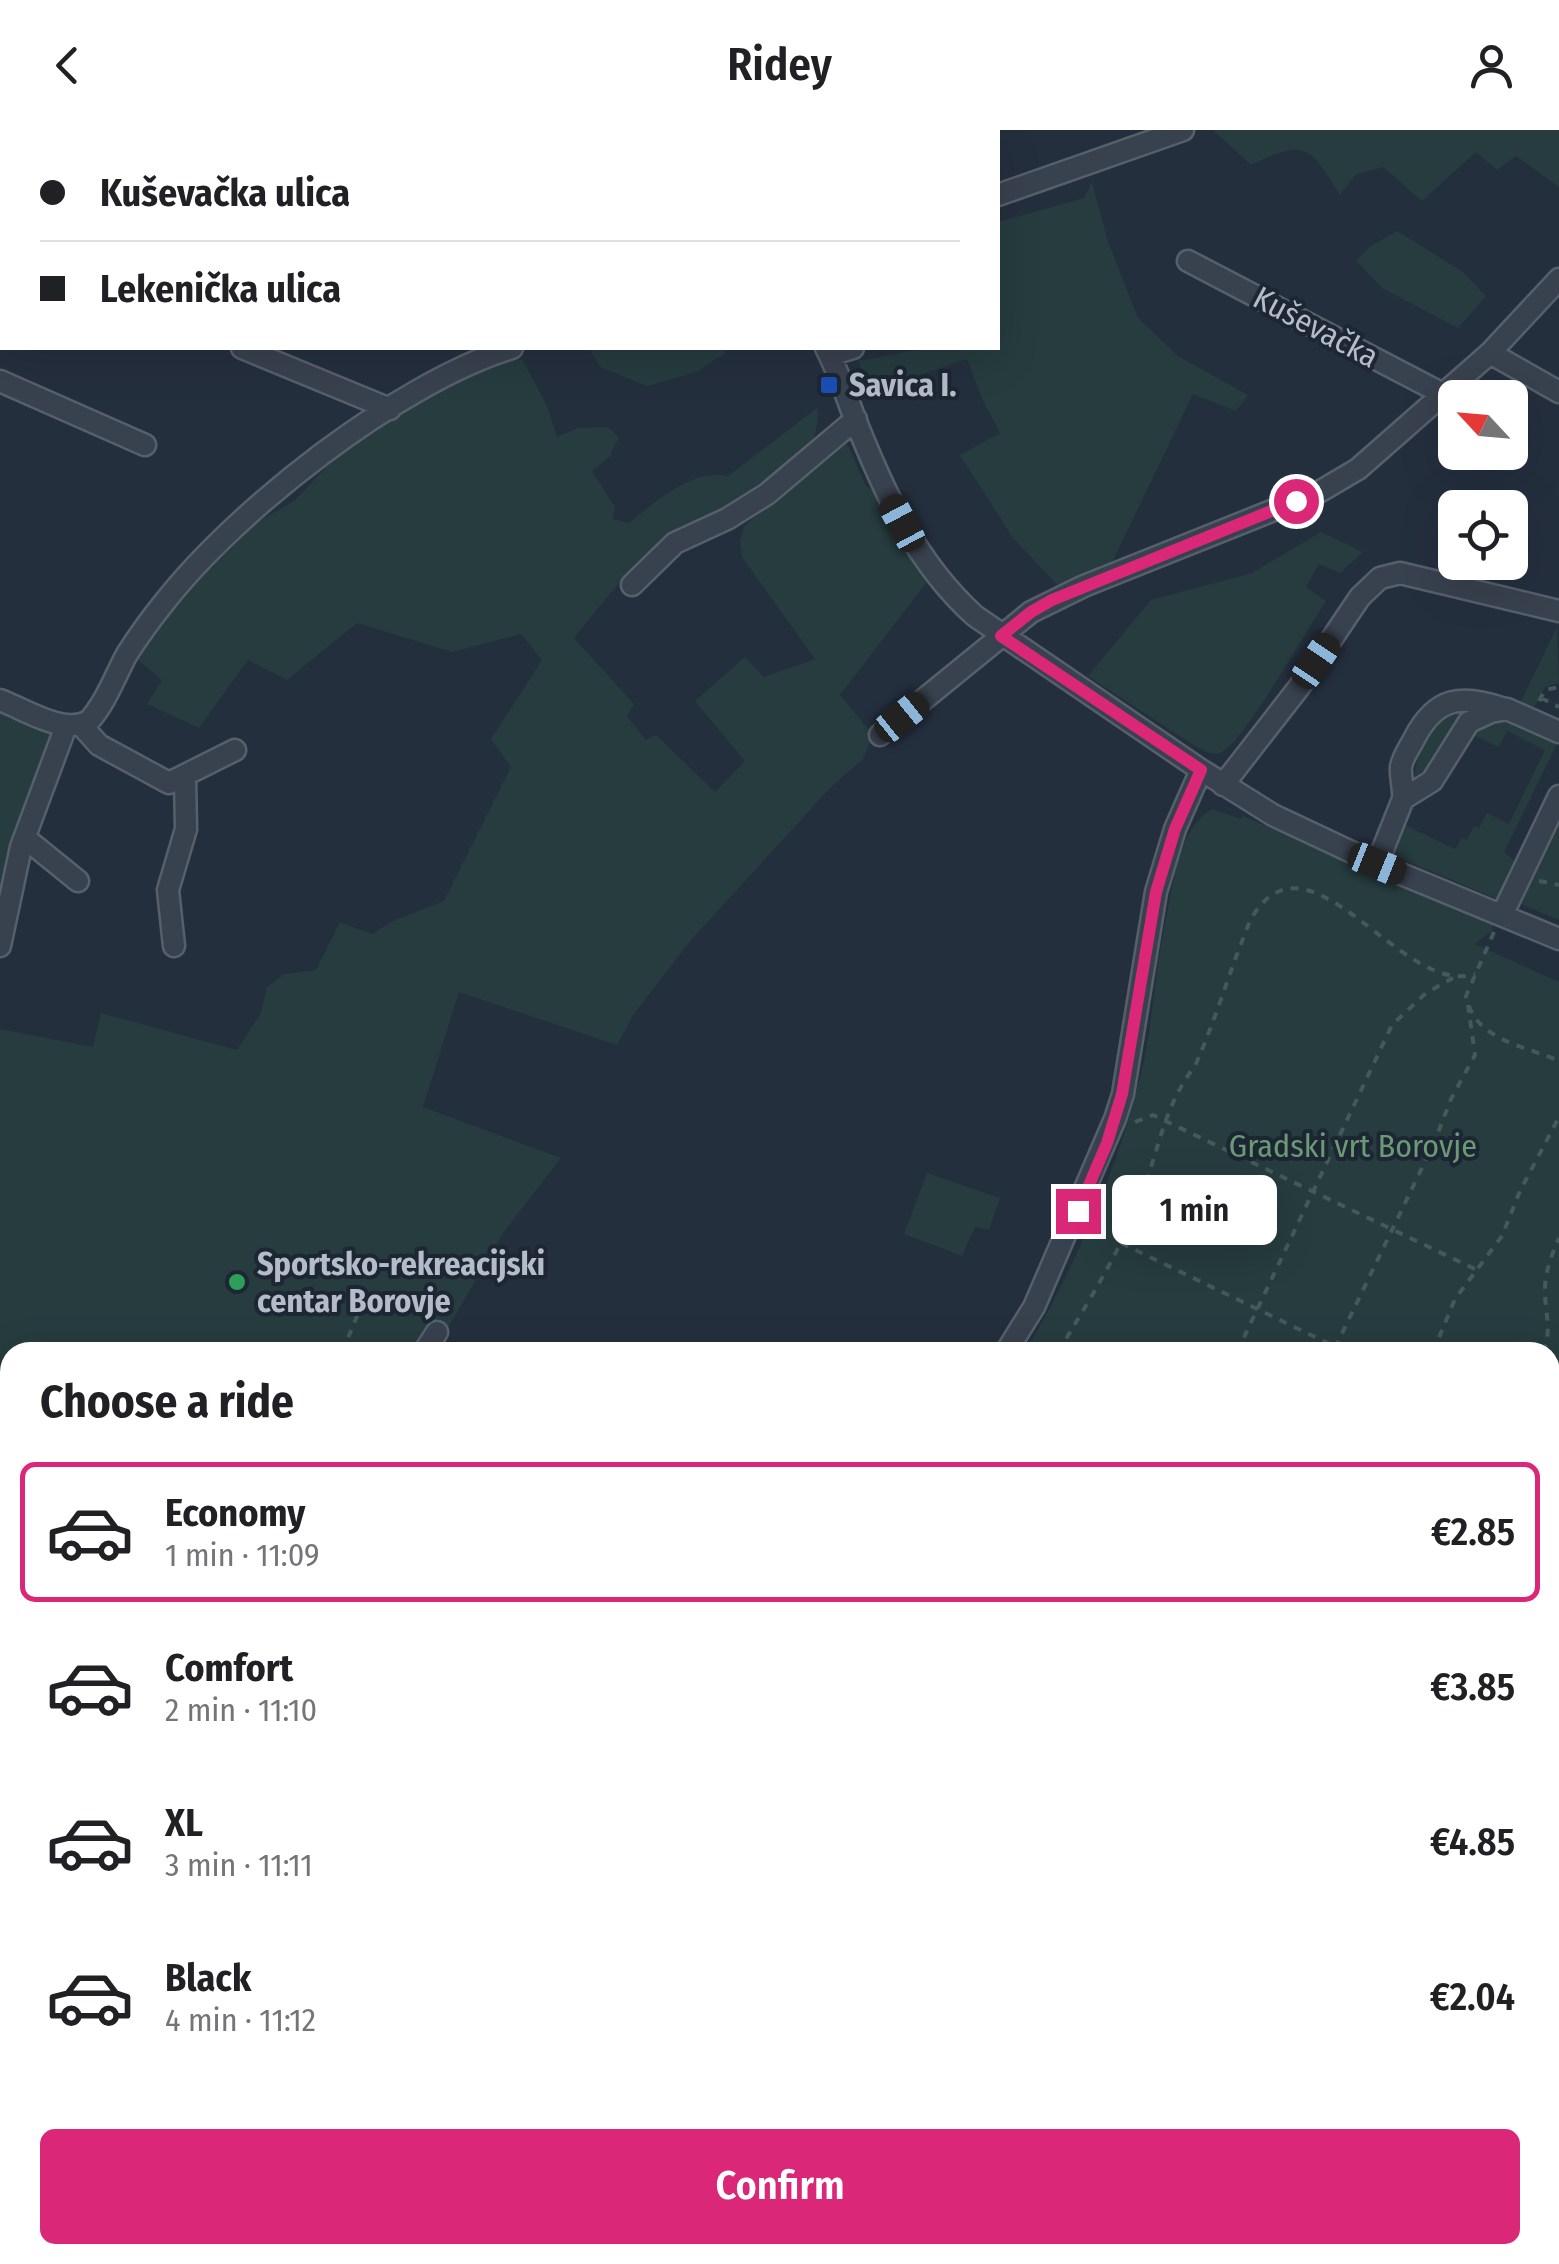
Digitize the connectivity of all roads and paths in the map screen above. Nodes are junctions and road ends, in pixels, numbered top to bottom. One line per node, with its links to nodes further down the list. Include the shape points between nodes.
1 (1183, 130): 2 (street)
2 (1000, 194)
3 (1188, 260): 11 (street, Kuševačka)
4 (1559, 279): 8 (street)
5 (247, 350): 14 (street)
6 (507, 350): 14 (street, via 453,370)
7 (828, 351): 15 (street)
8 (1490, 352): 9 (street); 12 (street)
9 (1459, 380)
10 (0, 381): 16 (street)
11 (1438, 391)
12 (1559, 392)
13 (1438, 399): 19 (street, via 1339,481 1052,600)
14 (390, 409): 26 (street, via 243,518 166,600 96,712)
15 (856, 419): 17 (street, via 767,494 675,543); 19 (street, via 913,544 954,597)
16 (145, 444)
17 (632, 585)
18 (1559, 612): 32 (street, via 1387,574 1360,597)
19 (1001, 636): 28 (street); 30 (street)
20 (1559, 686): 21 (path)
21 (1541, 698): 23 (path); 25 (path)
22 (0, 700): 26 (street)
23 (1559, 708)
24 (1506, 709): 25 (street); 34 (street, via 1470,722 1432,781); 34 (street, via 1461,700 1426,716 1401,768)
25 (1530, 719): 27 (street)
26 (74, 725): 31 (street, via 169,783); 35 (street)
27 (1559, 732)
28 (880, 735)
29 (234, 750): 31 (street)
30 (1201, 770): 32 (street); 59 (street, via 1156,892 1116,1119)
31 (185, 776): 41 (street, via 186,829 168,890)
32 (1222, 784): 36 (street)
33 (1559, 796): 38 (street)
34 (1403, 798): 36 (street)
35 (24, 838): 37 (street); 40 (street)
36 (1377, 864): 38 (street)
37 (78, 881)
38 (1502, 915): 39 (street); 42 (path)
39 (1559, 938)
40 (0, 946)
41 (174, 946)
42 (1474, 974): 43 (path); 44 (path)
43 (1455, 976): 47 (path, via 1419,963 1317,892 1277,893 1255,912 1195,1066); 49 (path, via 1392,1025)
44 (1468, 1005): 45 (path, via 1487,1032); 50 (path, via 1475,1055)
45 (1559, 1061)
46 (1559, 1117): 53 (path, via 1497,1246)
47 (1164, 1120): 48 (path, via 1150,1114); 49 (path); 52 (path)
48 (1129, 1127)
49 (1313, 1190): 50 (path); 55 (path)
50 (1390, 1229): 53 (path); 63 (path)
51 (1559, 1238): 65 (path, via 1545,1289)
52 (1120, 1243): 55 (path); 60 (path)
53 (1477, 1270): 64 (path)
54 (363, 1302): 57 (path)
55 (1256, 1311): 61 (path); 62 (path)
56 (437, 1332): 58 (street)
57 (346, 1342)
58 (430, 1342)
59 (1019, 1342)
60 (1064, 1342)
61 (1241, 1342)
62 (1323, 1342)
63 (1339, 1342)
64 (1437, 1342)
65 (1547, 1342)

